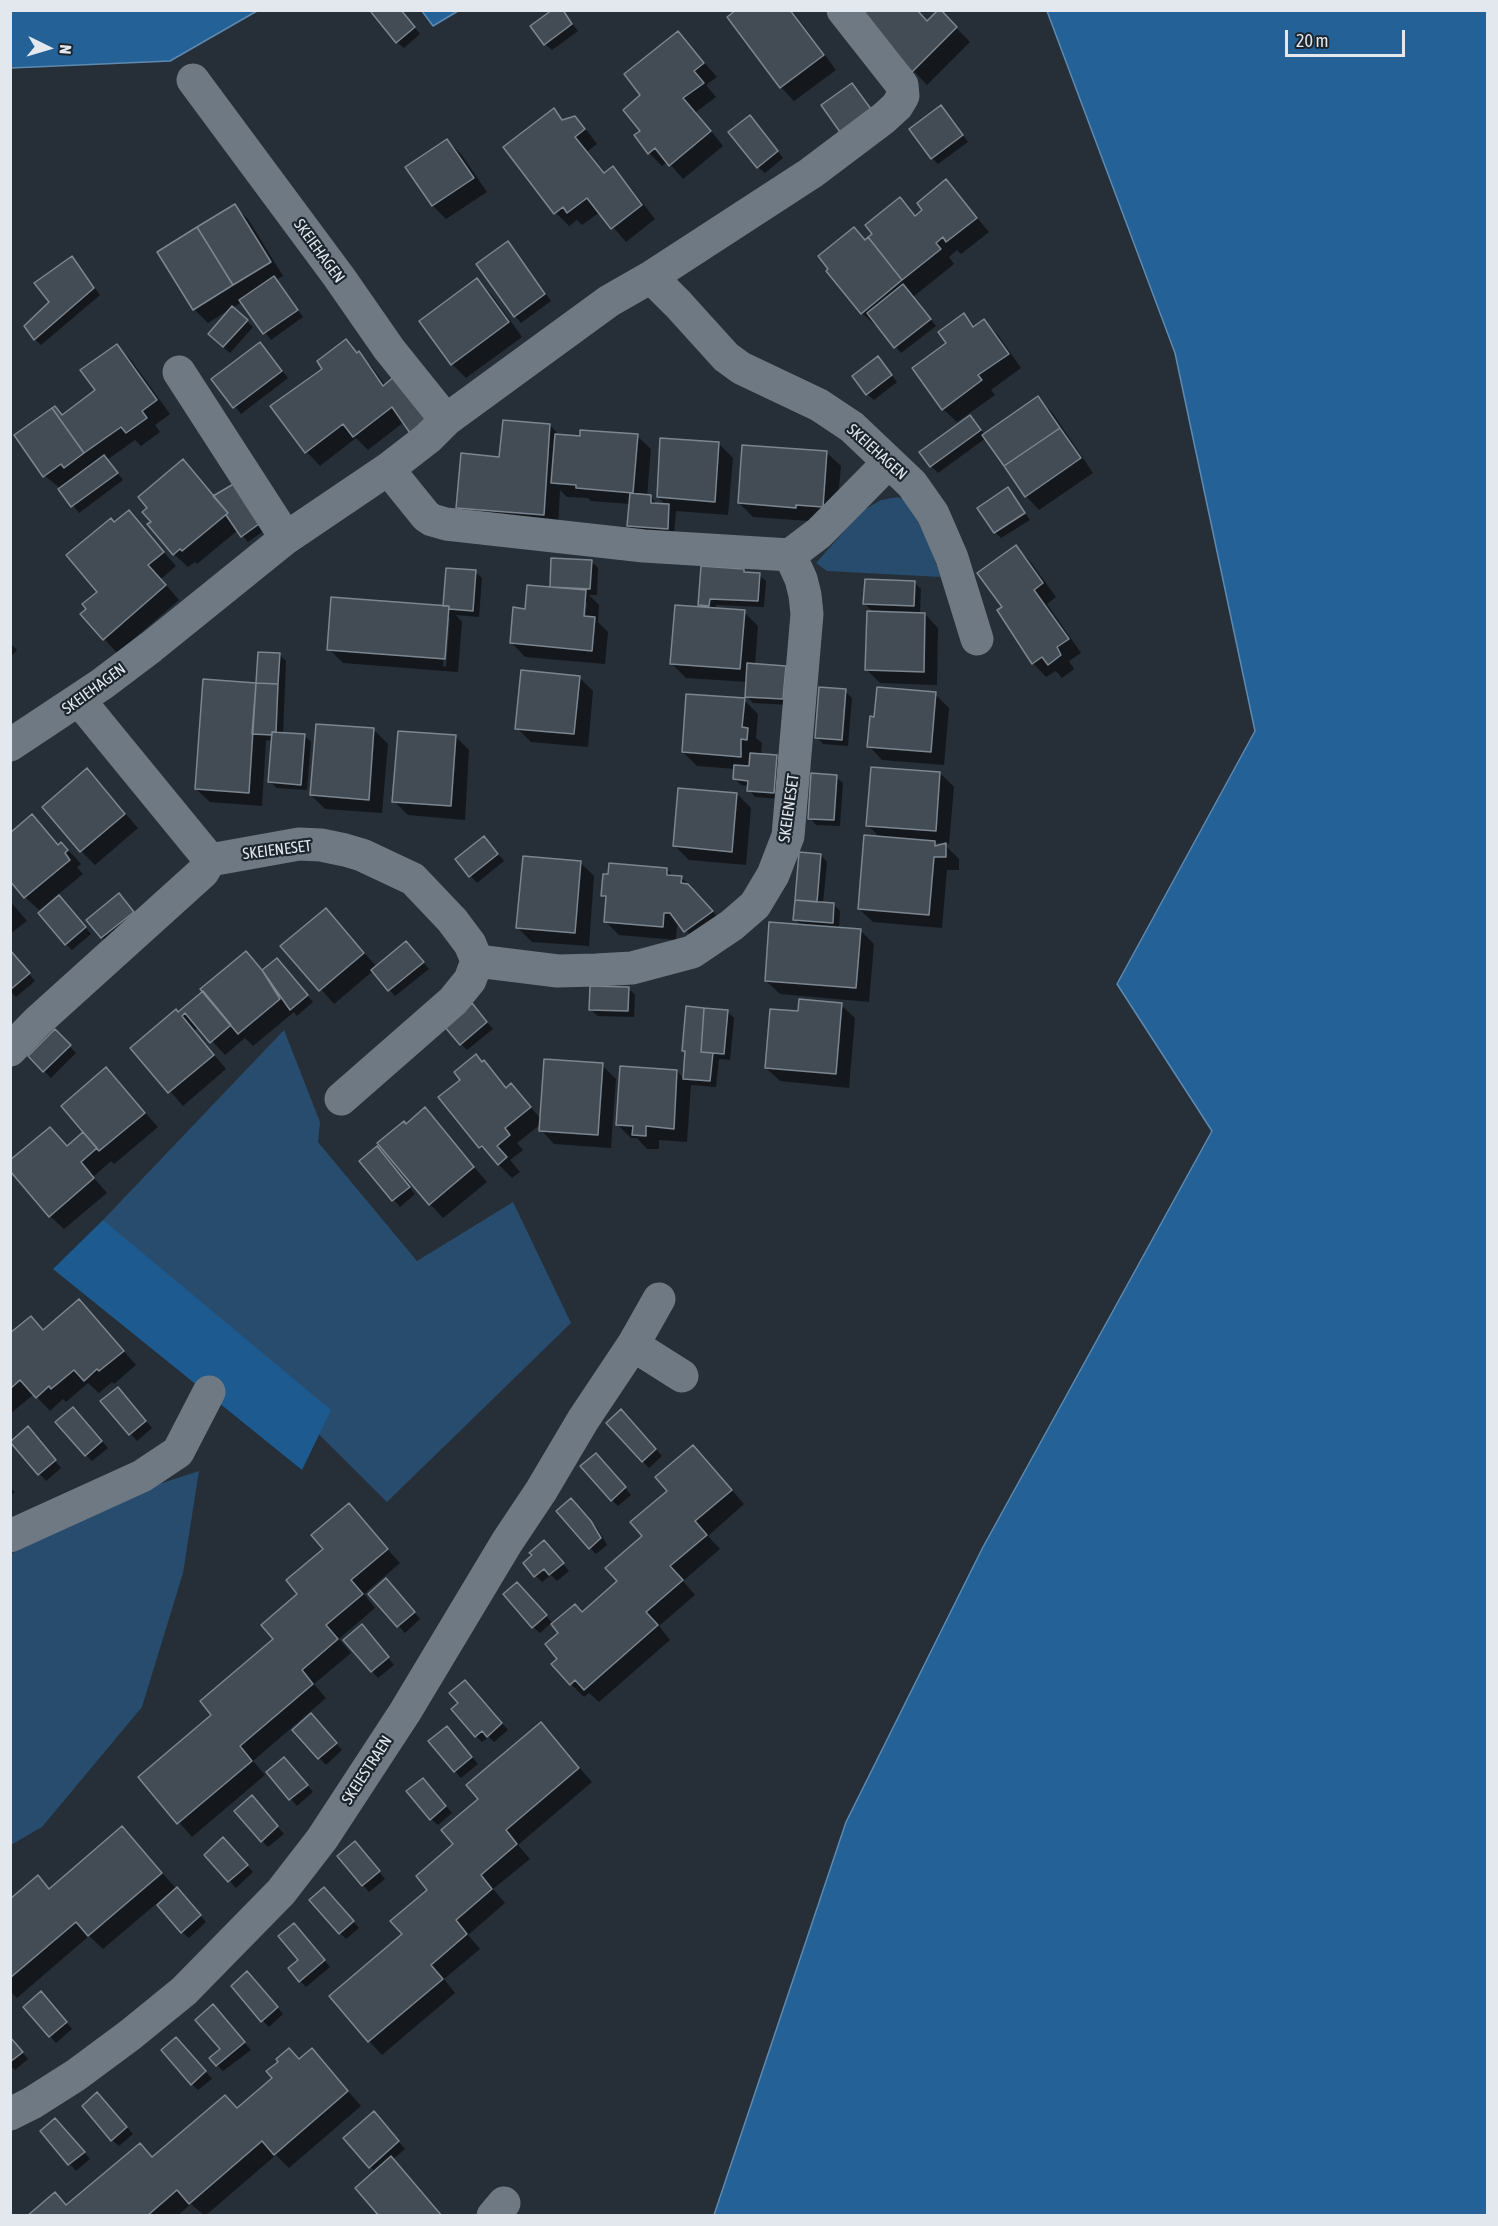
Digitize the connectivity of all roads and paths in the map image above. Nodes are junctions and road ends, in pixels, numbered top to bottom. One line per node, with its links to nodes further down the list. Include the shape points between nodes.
1 (843, 10): 3 (street, SKEIEHAGEN, via 902,85 903,96 897,106 811,173)
2 (193, 80): 5 (street, SKEIEHAGEN, via 389,349)
3 (651, 277): 5 (street, SKEIEHAGEN, via 609,301); 6 (street, SKEIEHAGEN, via 726,357 819,405 852,427)
4 (179, 372): 8 (street)
5 (446, 420): 7 (street, SKEIEHAGEN)
6 (889, 462): 9 (street, via 819,533); 10 (street, SKEIEHAGEN, via 912,483 933,514)
7 (388, 469): 8 (street, SKEIEHAGEN); 9 (street, via 426,516 446,524 644,546)
8 (286, 538): 11 (street, SKEIEHAGEN)
9 (790, 555): 14 (street, SKEIENESET, via 801,579 807,614 794,783 788,836 773,875 755,905 692,952 632,968 558,971)
10 (977, 639)
11 (79, 700): 12 (street, SKEIEHAGEN); 13 (street)
12 (10, 745)
13 (210, 860): 14 (street, SKEIENESET, via 299,844 362,855 413,879 452,920); 15 (street, via 203,873)
14 (477, 961): 16 (street, via 470,980 453,1001)
15 (10, 1050)
16 (341, 1099)
17 (659, 1299): 18 (street, SKEIESTRAEN)
18 (633, 1345): 19 (street); 22 (street, SKEIESTRAEN, via 405,1712 322,1839 281,1892 184,1991 130,2036 76,2075)
19 (682, 1376)
20 (209, 1392): 21 (street, via 178,1452 142,1476)
21 (10, 1536)
22 (10, 2114)

